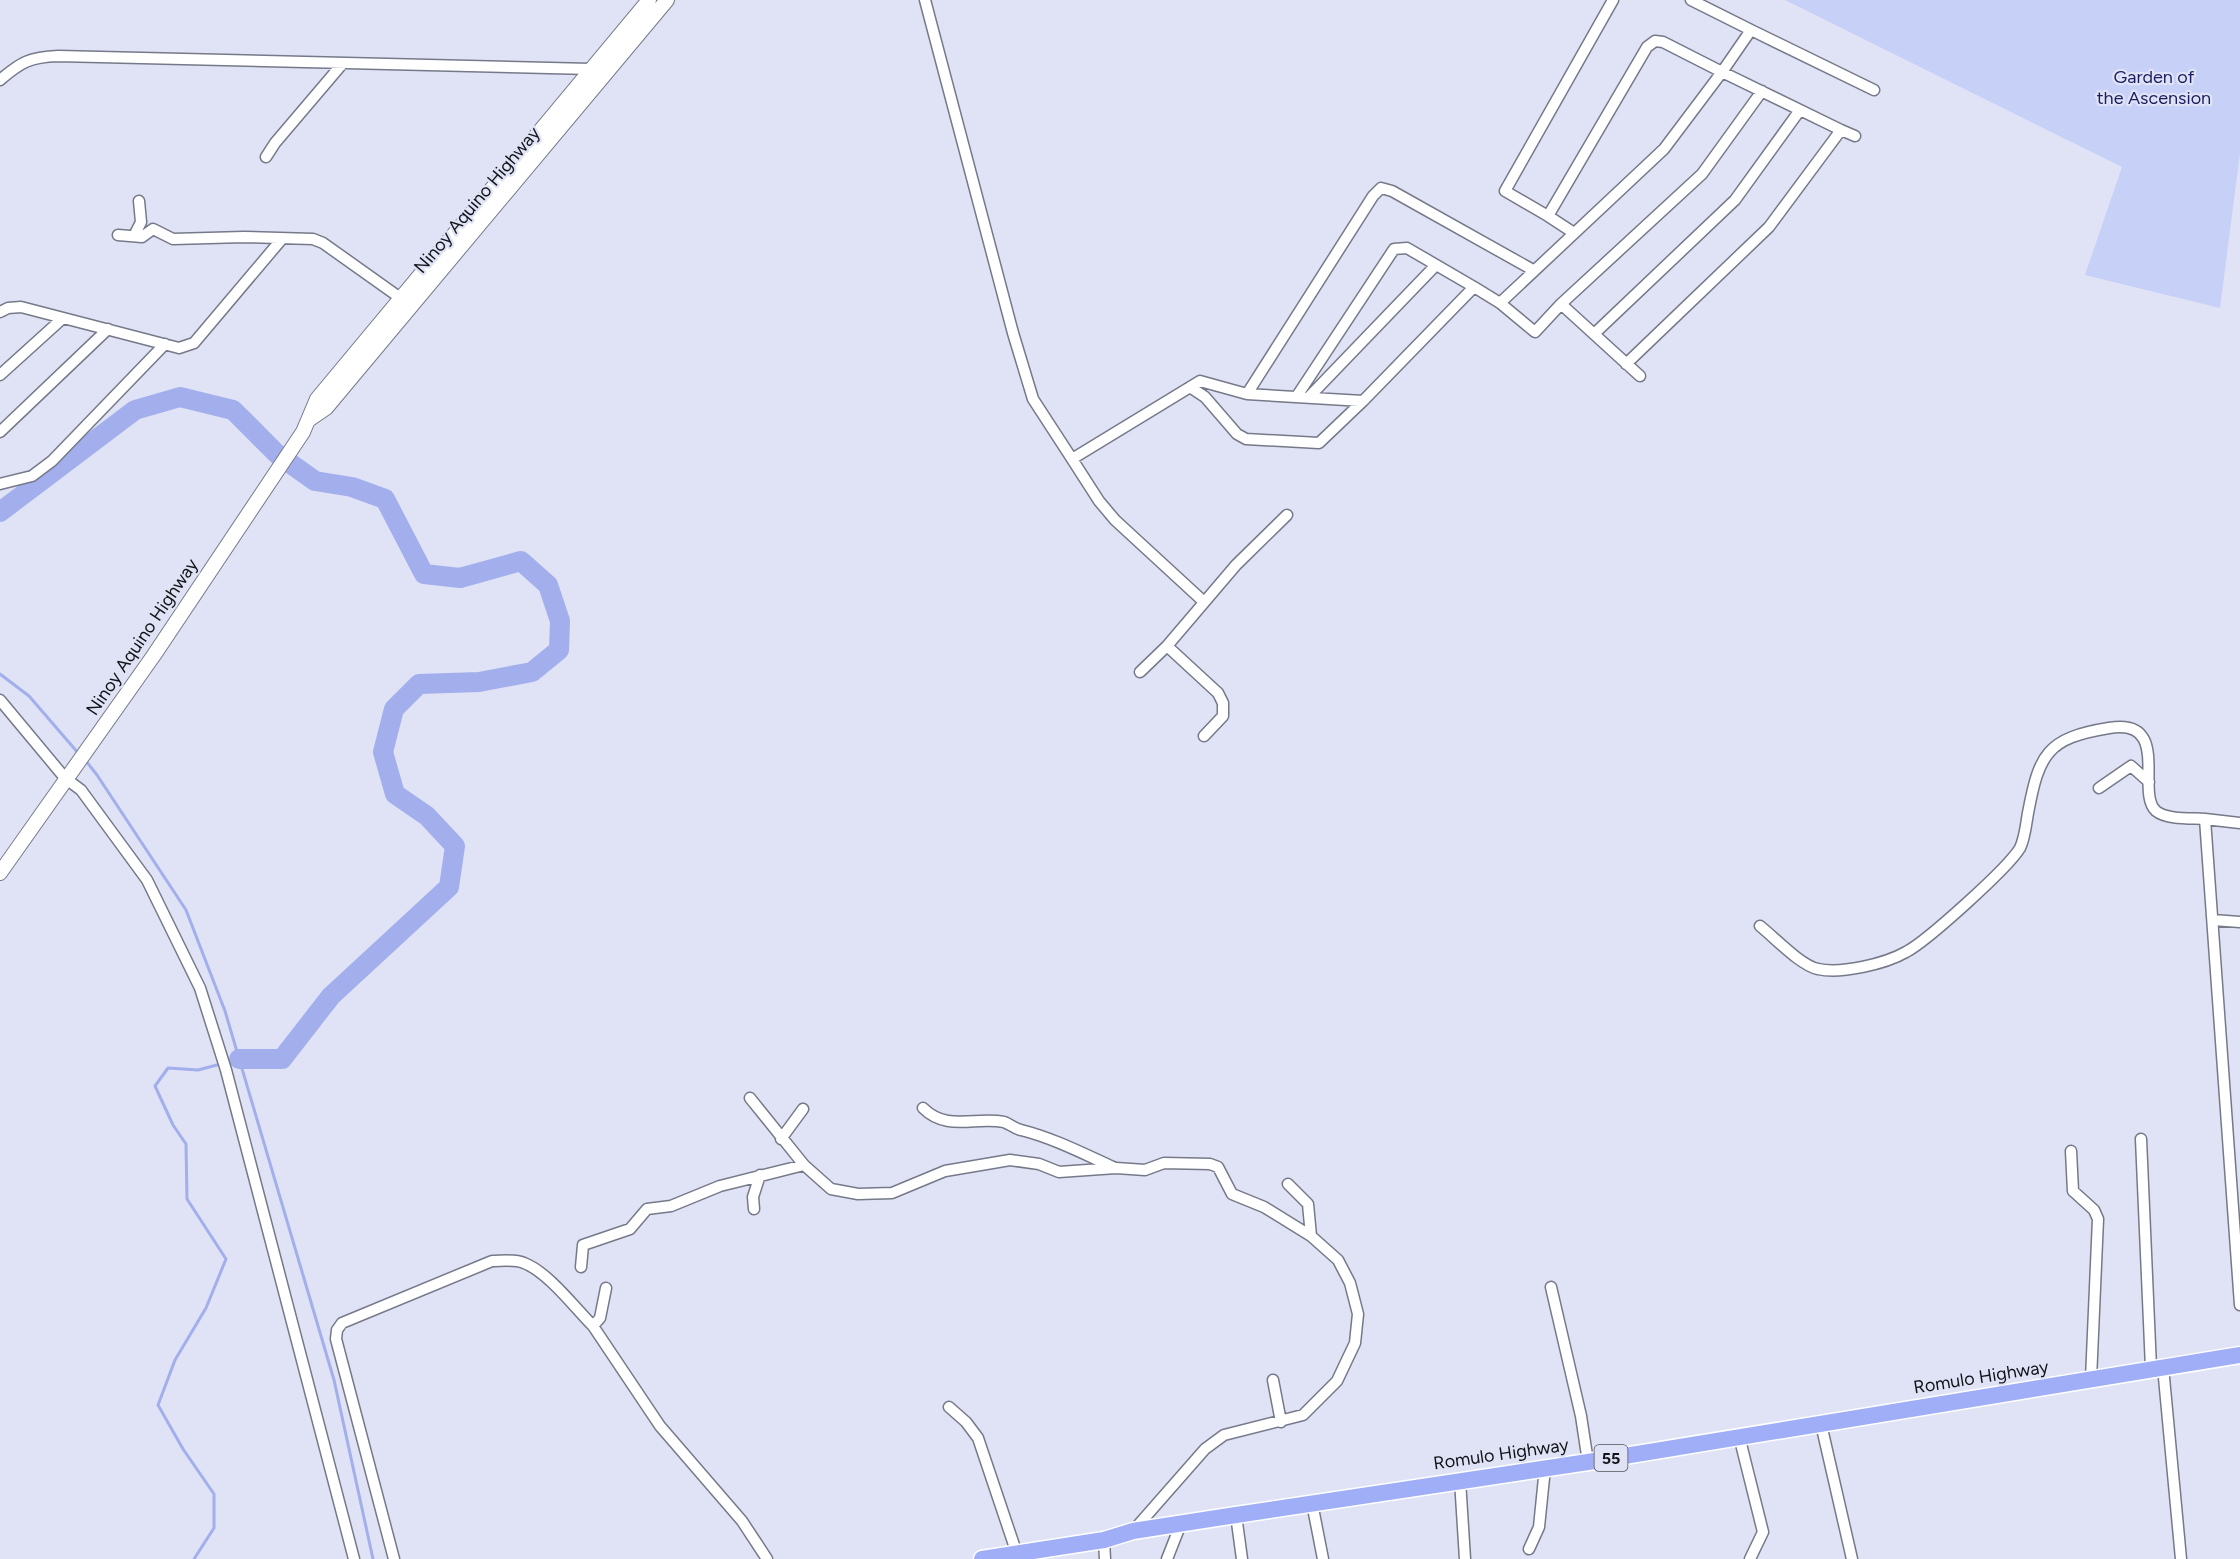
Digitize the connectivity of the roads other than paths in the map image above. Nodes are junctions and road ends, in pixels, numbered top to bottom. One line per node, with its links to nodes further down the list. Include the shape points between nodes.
1 (649, 0): 7 (main road, Ninoy Aquino Highway)
2 (667, 0): 7 (main road, Ninoy Aquino Highway)
3 (925, 0): 47 (street, via 1023,366 1034,399)
4 (1613, 0): 21 (street, via 1505,191)
5 (1691, 0): 6 (street)
6 (1751, 30): 10 (street); 12 (street)
7 (610, 57): 9 (main road, Ninoy Aquino Highway); 16 (main road, Ninoy Aquino Highway)
8 (343, 63): 9 (street); 11 (street, via 39,57 24,61); 19 (street)
9 (591, 69): 14 (main road, Ninoy Aquino Highway)
10 (1722, 72): 13 (street); 21 (street, via 1663,42 1651,43); 22 (street, via 1664,149)
11 (0, 80)
12 (1874, 90)
13 (1761, 91): 15 (street); 31 (street, via 1702,174)
14 (557, 110): 16 (main road); 29 (main road, Ninoy Aquino Highway)
15 (1800, 110): 17 (street); 35 (street, via 1735,200)
16 (569, 119): 29 (main road, Ninoy Aquino Highway)
17 (1841, 130): 18 (street); 37 (street, via 1769,227)
18 (1855, 136)
19 (266, 157)
20 (140, 201): 24 (street, via 141,222)
21 (1548, 216): 22 (street)
22 (1574, 233): 27 (street)
23 (118, 235): 24 (street)
24 (134, 236): 25 (street, via 142,237 153,229 173,239)
25 (281, 240): 29 (street, via 313,239 323,243); 36 (street, via 194,343 178,348)
26 (1436, 266): 28 (street); 43 (street); 43 (street, via 1407,248 1394,249)
27 (1533, 270): 30 (street); 42 (street, via 1381,188)
28 (1474, 287): 30 (street); 44 (street)
29 (405, 301): 55 (main road, Ninoy Aquino Highway, via 326,408 310,419)
30 (1500, 303): 31 (street, via 1535,332)
31 (1561, 304): 35 (street)
32 (0, 312): 33 (street, via 21,307)
33 (63, 318): 34 (street); 38 (street)
34 (108, 329): 36 (street); 46 (street)
35 (1594, 334): 37 (street)
36 (165, 344): 48 (street, via 52,461 32,476)
37 (1626, 364): 39 (street)
38 (0, 375)
39 (1640, 376)
40 (1190, 387): 41 (street, via 1204,381); 45 (street); 47 (street)
41 (1230, 391): 42 (street); 45 (street)
42 (1247, 394): 43 (street)
43 (1303, 396): 44 (street)
44 (1363, 401): 45 (street, via 1315,444 1243,438)
45 (1213, 404)
46 (0, 432)
47 (1072, 459): 50 (street, via 1115,520)
48 (0, 484)
49 (1287, 515): 50 (street)
50 (1203, 601): 51 (street)
51 (1167, 646): 52 (street); 54 (street, via 1218,693 1223,703 1223,717)
52 (1140, 672)
53 (0, 700): 55 (street)
54 (1204, 736)
55 (68, 775): 60 (main road, Ninoy Aquino Highway); 101 (street, via 147,880 200,988 229,1082)
56 (2149, 782): 57 (street, via 2130,766); 58 (street, via 2150,802 2160,813); 63 (street, via 2149,753 2144,741 2133,731 2110,727 2058,743 2046,755 2035,777 2019,850 1947,919 1903,954 1841,971 1817,969)
57 (2099, 788)
58 (2205, 819): 59 (street); 61 (street)
59 (2240, 823)
60 (0, 873)
61 (2213, 920): 62 (street); 76 (street)
62 (2240, 922)
63 (1760, 926)
64 (750, 1098): 67 (street)
65 (803, 1108): 67 (street)
66 (923, 1108): 71 (street, via 957,1124 1005,1122)
67 (781, 1138): 70 (street)
68 (2141, 1139): 83 (street)
69 (2071, 1151): 84 (street, via 2074,1194 2094,1210 2098,1219)
70 (804, 1165): 71 (street, via 831,1189 858,1194 892,1193 945,1171 1010,1160 1039,1164 1059,1172); 72 (street)
71 (1116, 1168): 75 (street, via 1145,1170 1164,1163 1210,1164 1222,1171 1232,1194 1264,1207)
72 (760, 1175): 74 (street, via 753,1197); 77 (street, via 671,1206 647,1209 630,1229 583,1245)
73 (1288, 1184): 75 (street, via 1308,1204)
74 (754, 1209)
75 (1311, 1236): 87 (street, via 1338,1260 1350,1283 1358,1314 1355,1343 1337,1381 1303,1415)
76 (2238, 1248): 80 (street)
77 (580, 1266)
78 (1551, 1287): 90 (street)
79 (606, 1288): 81 (street, via 600,1318)
80 (2240, 1305)
81 (593, 1326): 102 (street, via 538,1270 523,1262 507,1260 492,1261 342,1323 336,1339); 103 (street, via 660,1426 742,1521)
82 (2240, 1355): 83 (highway, Romulo Highway / 55)
83 (2157, 1367): 84 (highway, Romulo Highway / 55); 111 (street)
84 (2091, 1378): 88 (highway, Romulo Highway / 55)
85 (1273, 1380): 87 (street)
86 (949, 1407): 99 (street, via 966,1422 981,1445)
87 (1281, 1422): 96 (street, via 1224,1435 1205,1449)
88 (1821, 1424): 89 (highway, Romulo Highway / 55); 110 (street)
89 (1739, 1436): 90 (highway, Romulo Highway / 55); 109 (street, via 1763,1532)
90 (1588, 1462): 91 (highway, Romulo Highway / 55)
91 (1545, 1468): 92 (highway, Romulo Highway / 55); 98 (street, via 1539,1527)
92 (1460, 1480): 93 (highway, Romulo Highway / 55); 108 (street)
93 (1312, 1503): 94 (highway, Romulo Highway / 55); 100 (street)
94 (1236, 1515): 95 (highway, Romulo Highway / 55); 107 (street)
95 (1180, 1526): 96 (highway, Romulo Highway / 55); 106 (street)
96 (1133, 1531): 97 (highway, Romulo Highway / 55)
97 (1104, 1540): 99 (highway, Romulo Highway / 55); 105 (street)
98 (1528, 1550)
99 (1017, 1554): 104 (highway, Romulo Highway / 55)
100 (1323, 1558)
101 (354, 1559)
102 (394, 1559)
103 (767, 1559)
104 (982, 1559)
105 (1105, 1559)
106 (1167, 1559)
107 (1242, 1559)
108 (1465, 1559)
109 (1750, 1559)
110 (1852, 1559)
111 (2181, 1559)

